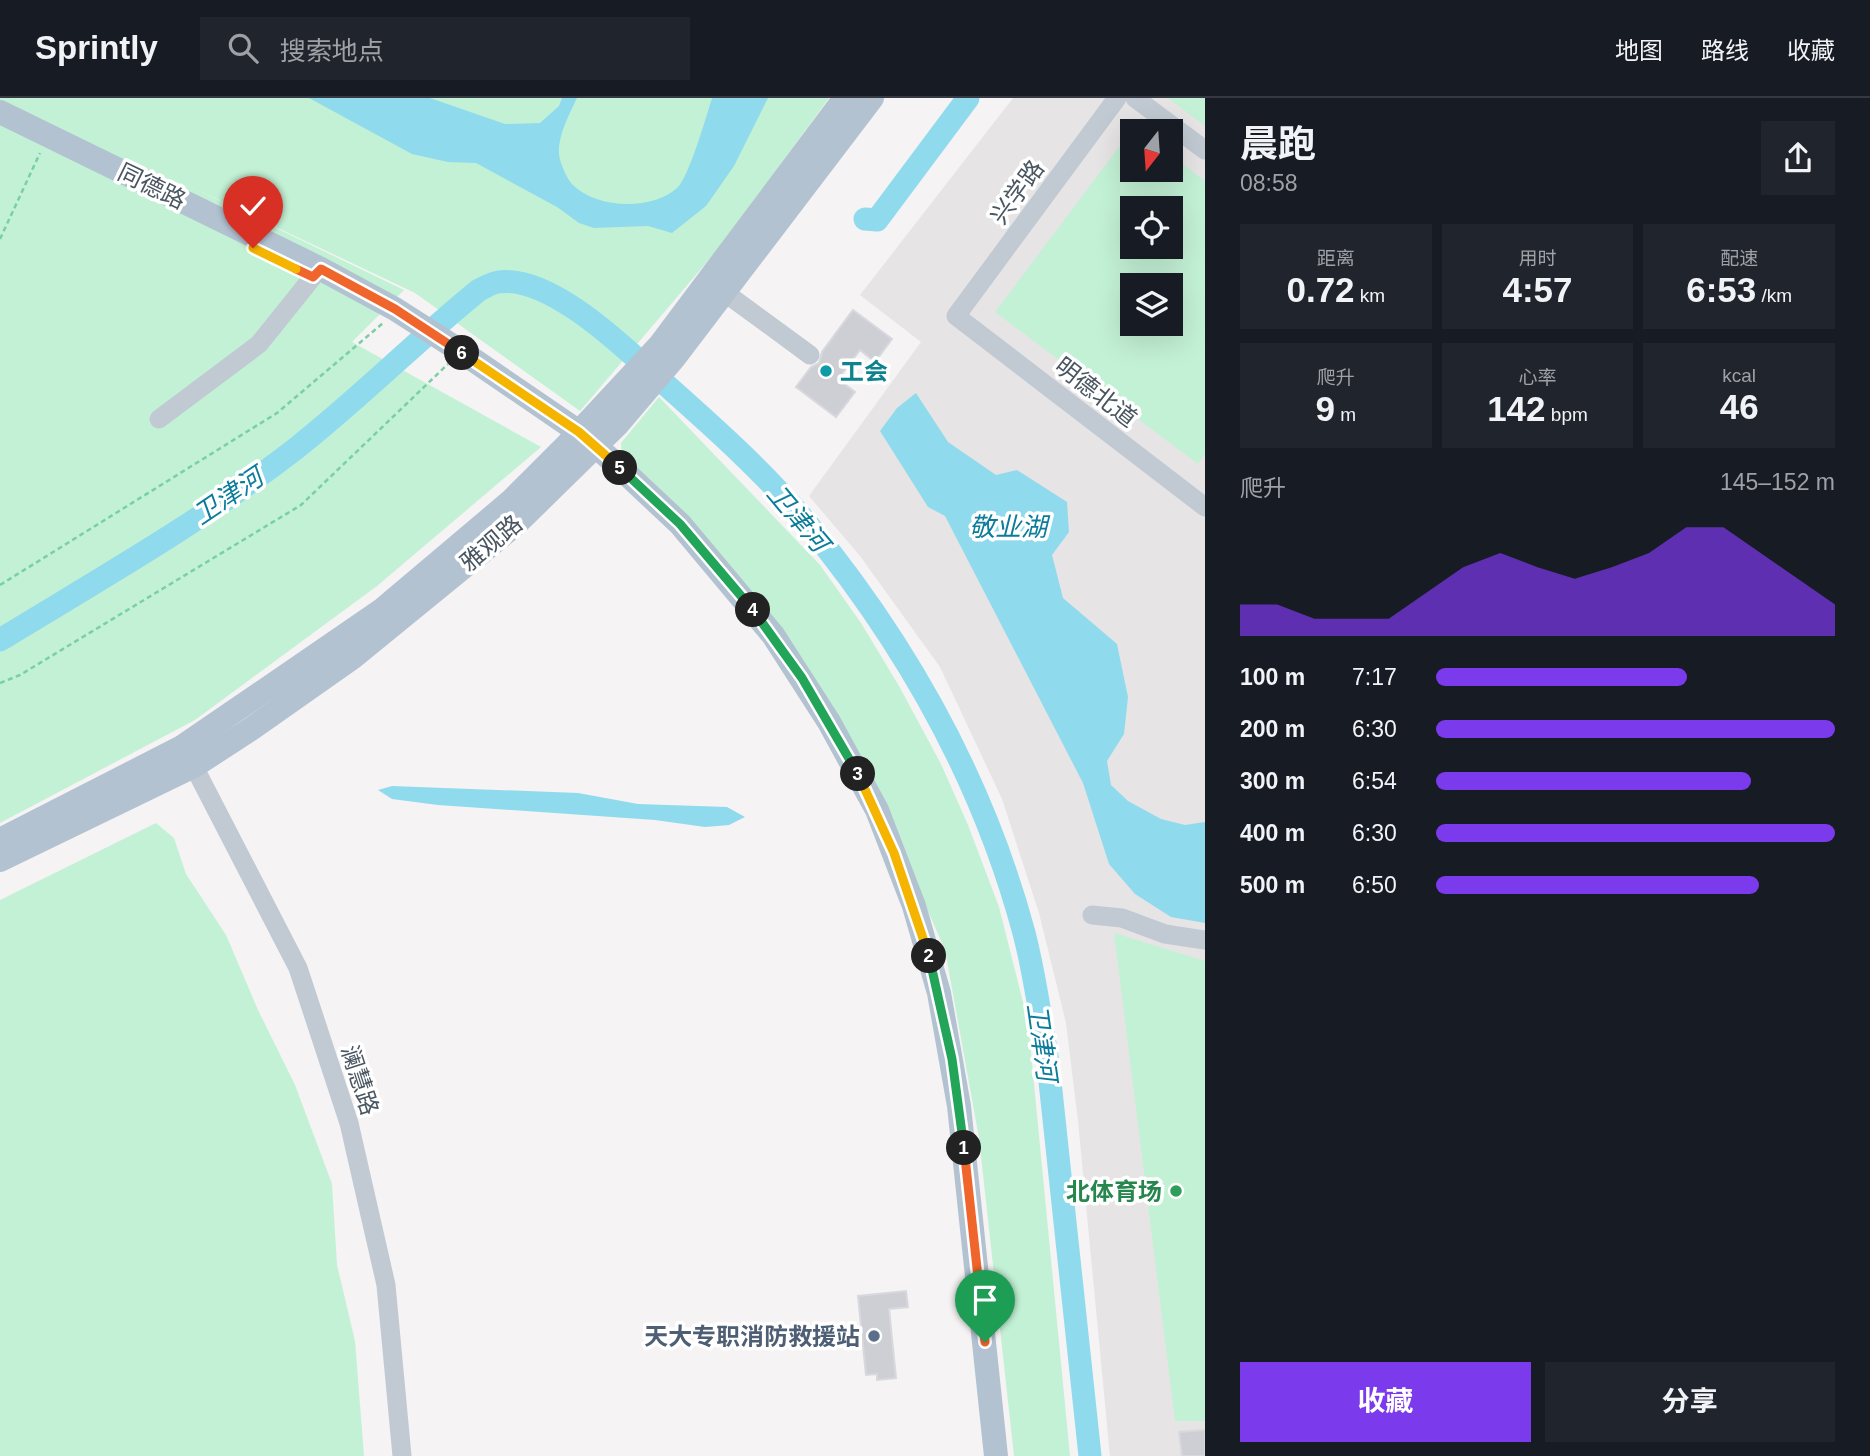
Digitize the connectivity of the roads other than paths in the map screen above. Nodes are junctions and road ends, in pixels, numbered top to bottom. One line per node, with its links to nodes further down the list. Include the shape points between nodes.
1 (845, 98): 11 (main road, 雅观路)
2 (872, 98): 9 (main road, 雅观路)
3 (1117, 98): 10 (street, 兴学路)
4 (1135, 98): 7 (street)
5 (0, 112): 6 (main road, 同德路)
6 (14, 128): 8 (main road, 同德路); 8 (main road, 同德路, via 43,146)
7 (1205, 150)
8 (316, 272): 13 (street, via 259,344); 14 (main road, 同德路, via 391,314)
9 (724, 292): 11 (main road, 雅观路); 12 (street)
10 (956, 316): 15 (street, 明德北道)
11 (667, 351): 14 (main road, 雅观路)
12 (810, 355)
13 (159, 419)
14 (582, 445): 16 (main road, 雅观路, via 382,610); 22 (main road, 同德路, via 687,551 764,644 841,765 891,876 924,986 939,1058); 23 (main road, 同德路, via 680,524 773,635 877,810 925,942 952,1059)
15 (1204, 504)
16 (188, 756): 17 (main road, 雅观路); 18 (main road, 雅观路); 21 (street, 澜慧路, via 298,968 349,1123 386,1285)
17 (0, 840)
18 (0, 860)
19 (1092, 915): 20 (street, via 1122,918 1165,934)
20 (1205, 940)
21 (402, 1456)
22 (982, 1456)
23 (996, 1456)

